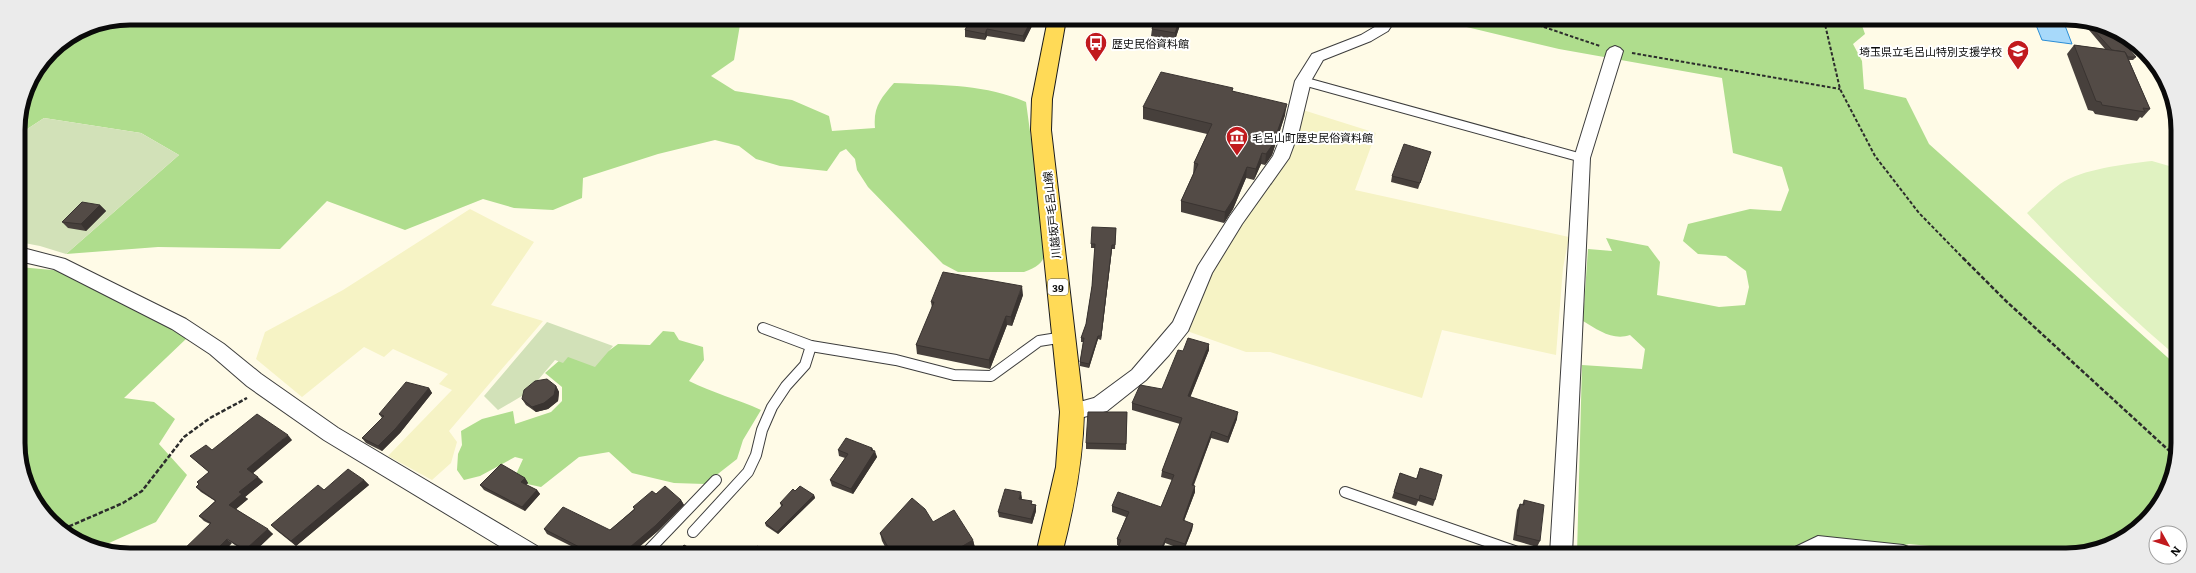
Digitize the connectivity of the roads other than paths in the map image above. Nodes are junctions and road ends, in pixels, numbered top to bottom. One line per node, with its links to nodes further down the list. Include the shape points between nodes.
1 (1056, 25): 8 (main road, 川越坂戸毛呂山線 / 39, via 1042,99 1041,130)
2 (1385, 25): 4 (street, via 1366,38 1317,57)
3 (1615, 51): 5 (street)
4 (1304, 81): 5 (lane); 10 (street, via 1281,158 1236,220 1204,271 1181,326 1139,375 1100,405)
5 (1582, 158): 18 (street)
6 (25, 256): 14 (street, via 59,264 163,314 217,349 265,388 337,438)
7 (763, 328): 9 (lane)
8 (1064, 337): 9 (lane, via 1039,341 991,376 954,375 896,360); 10 (main road, 川越坂戸毛呂山線 / 39)
9 (811, 346): 13 (lane, via 806,365 786,386 772,407 748,472)
10 (1072, 412): 16 (main road, 川越坂戸毛呂山線 / 39, via 1072,444 1065,493)
11 (716, 480): 15 (lane)
12 (1345, 492): 17 (lane)
13 (693, 532)
14 (514, 548)
15 (651, 548)
16 (1051, 548)
17 (1506, 548)
18 (1562, 548)
19 (1814, 548): 20 (street)
20 (1837, 548)

